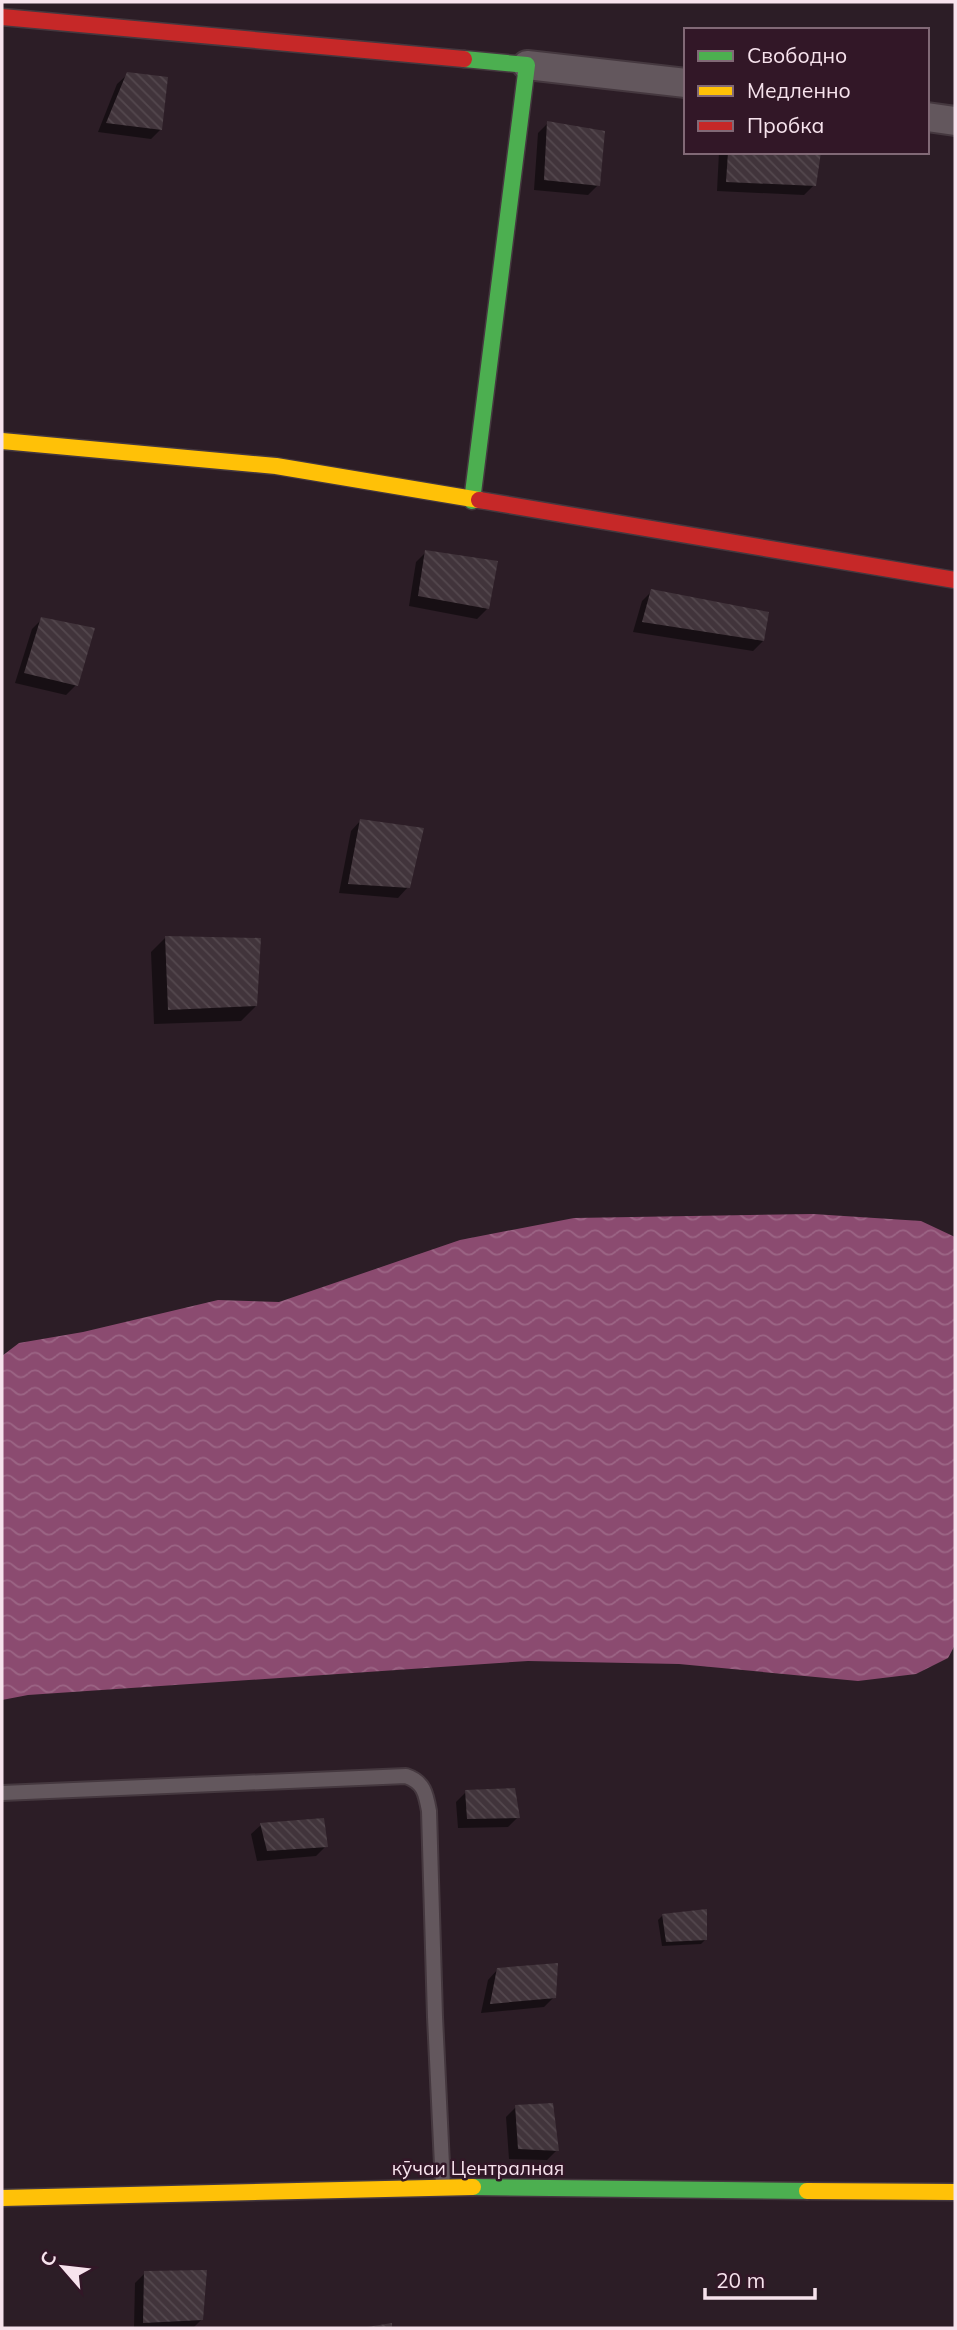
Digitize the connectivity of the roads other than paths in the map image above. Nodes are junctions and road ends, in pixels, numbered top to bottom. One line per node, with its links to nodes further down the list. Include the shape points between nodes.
1 (2, 17): 2 (street)
2 (527, 65): 3 (street); 7 (street)
3 (684, 83)
4 (929, 117): 5 (street)
5 (955, 121)
6 (2, 441): 7 (street, via 276,467)
7 (472, 501): 8 (street)
8 (955, 580)
9 (2, 1794): 10 (lane, via 407,1776 423,1786 429,1811)
10 (443, 2187): 11 (street, кӯчаи Централная); 12 (street, кӯчаи Централная)
11 (955, 2192)
12 (2, 2198)

